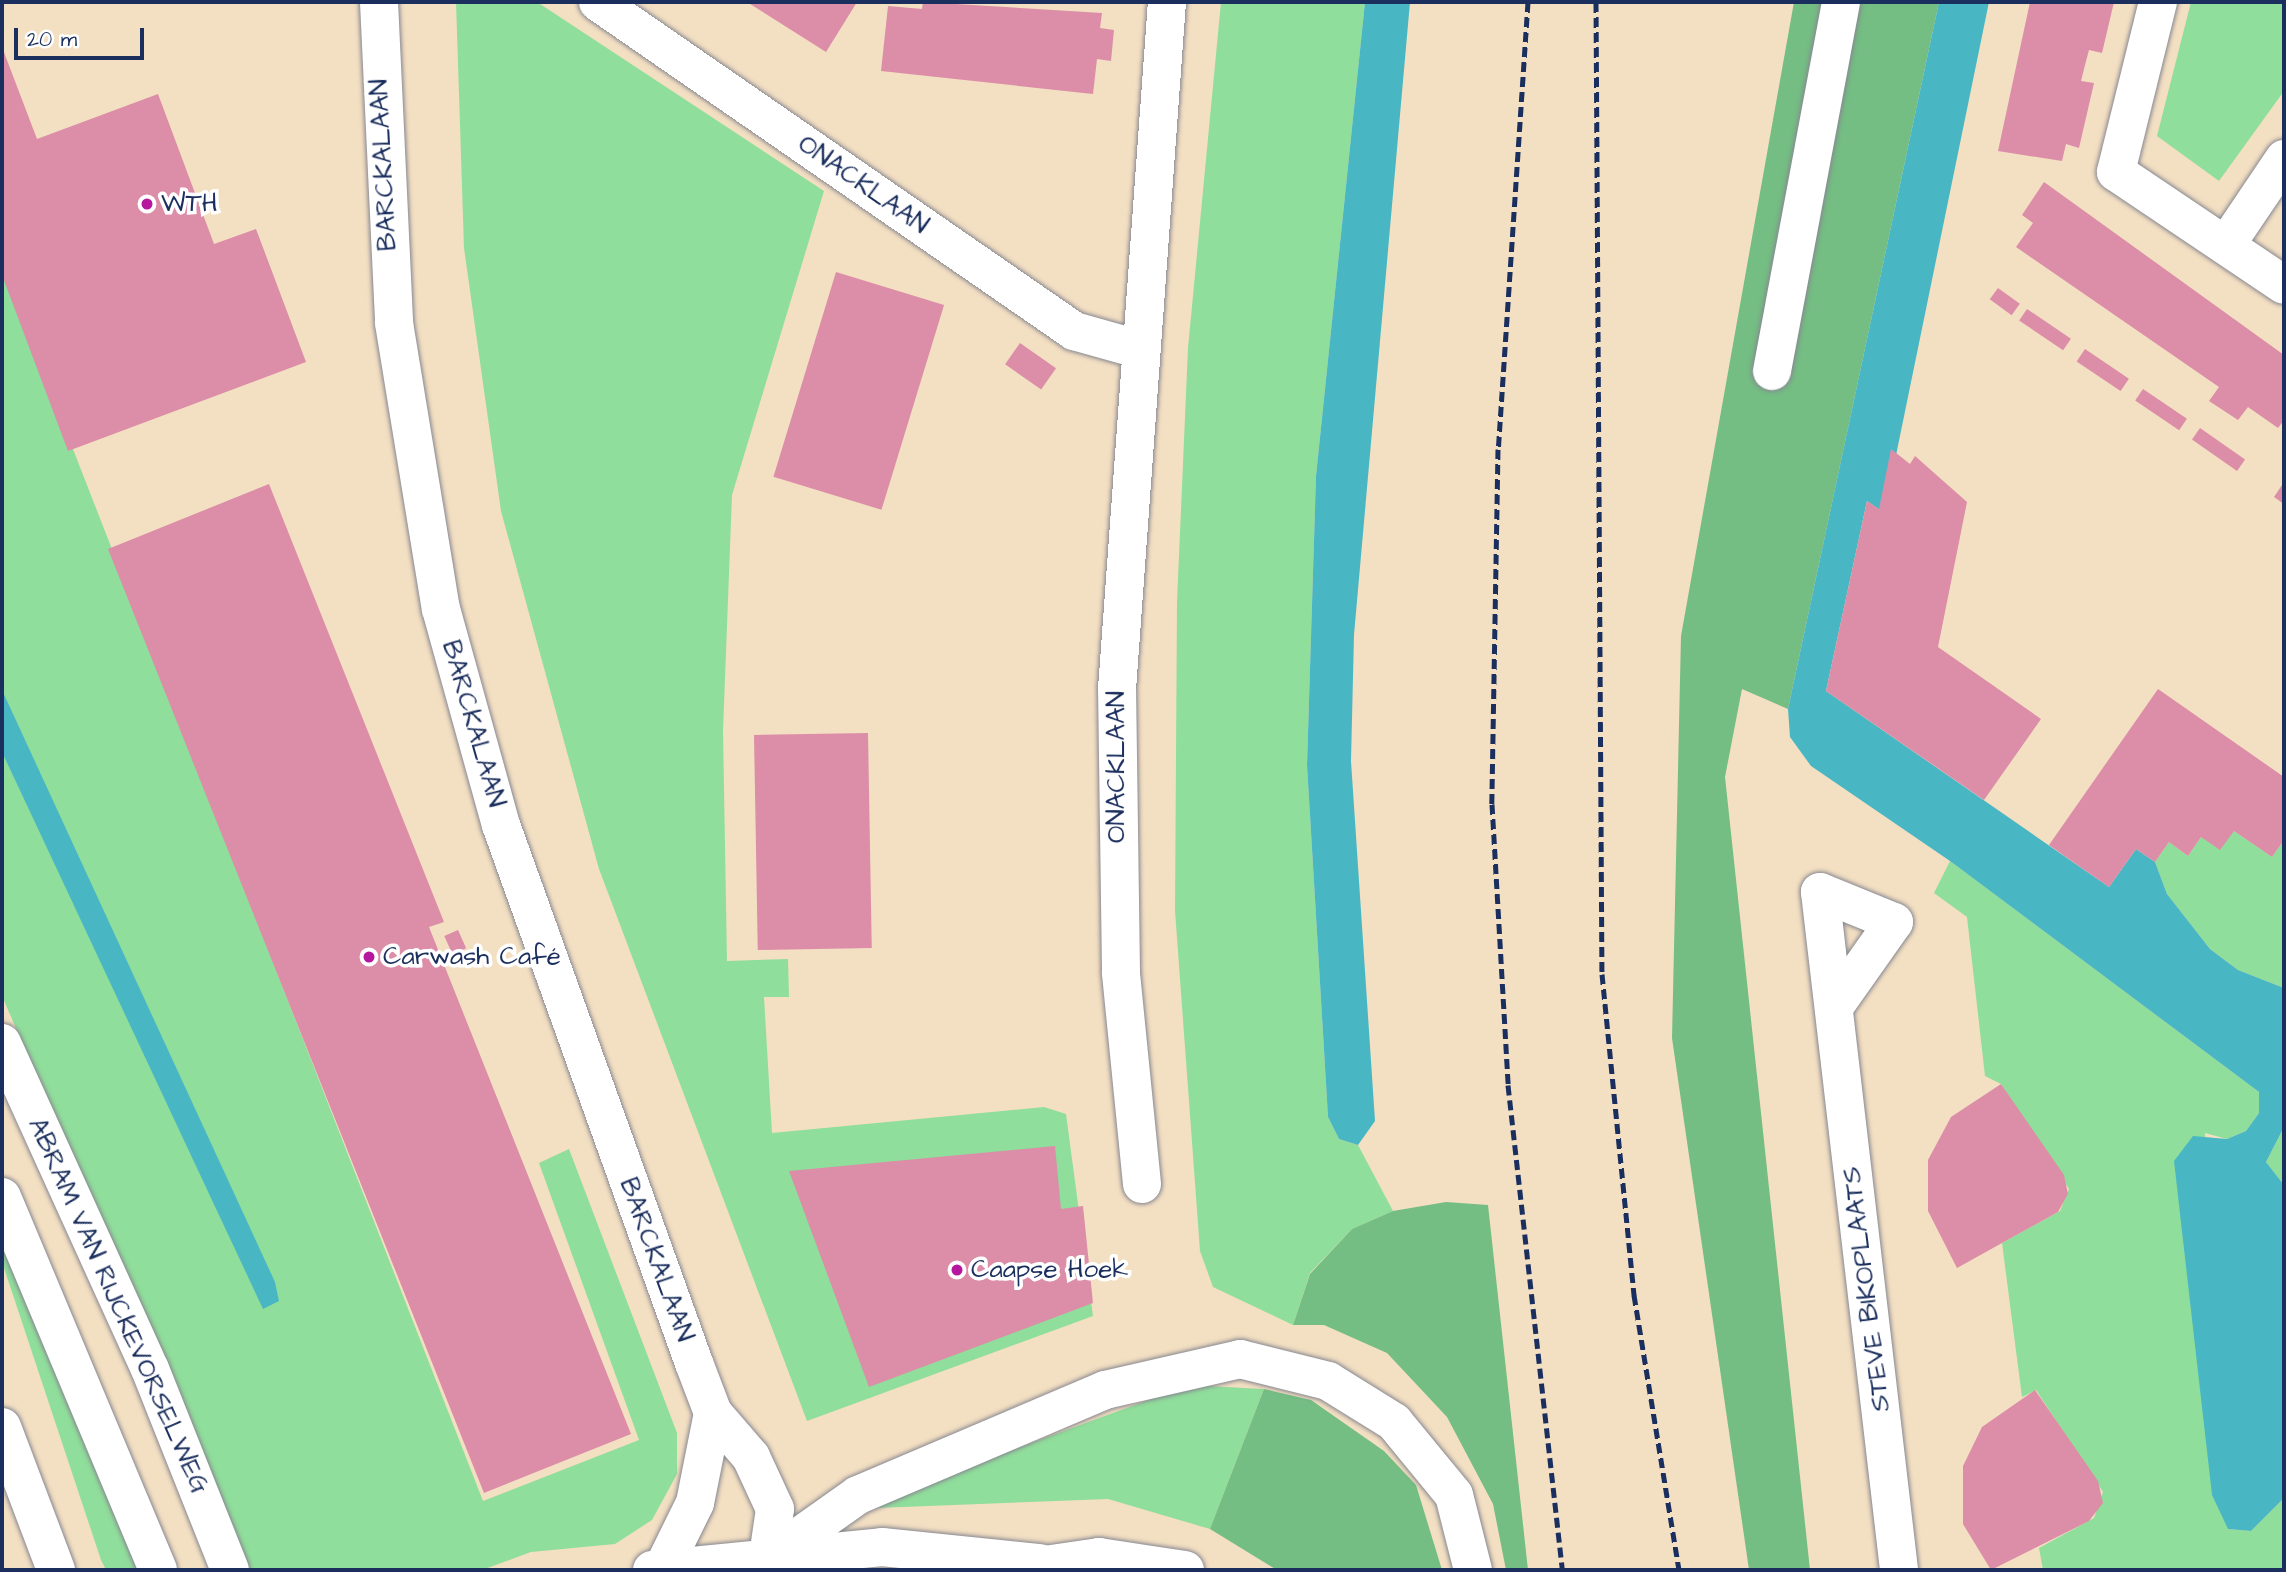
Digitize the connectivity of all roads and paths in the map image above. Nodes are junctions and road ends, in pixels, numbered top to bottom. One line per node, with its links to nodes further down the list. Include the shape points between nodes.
1 (379, 2): 15 (main road, BARCKALAAN, via 394,323 441,609 501,824)
2 (598, 2): 9 (main road, ONACKLAAN, via 1074,331)
3 (1167, 2): 9 (main road, ONACKLAAN)
4 (1841, 2): 10 (main road)
5 (2158, 2): 7 (main road, via 2116,172)
6 (2284, 159): 7 (main road)
7 (2225, 246): 8 (main road)
8 (2284, 285)
9 (1138, 349): 13 (main road, ONACKLAAN, via 1121,584 1115,828)
10 (1772, 371)
11 (1834, 1007): 25 (main road, STEVE BIKOPLAATS)
12 (2, 1043): 22 (main road, ABRAM VAN RIJCKEVORSELWEG, via 150,1369)
13 (1142, 1184)
14 (2, 1198): 21 (main road)
15 (713, 1413): 17 (main road, BARCKALAAN, via 751,1457 775,1509); 19 (main road, via 695,1503)
16 (2, 1427): 20 (main road)
17 (768, 1564): 18 (main road, via 881,1546); 19 (main road); 24 (main road, via 858,1495 1080,1400 1240,1359 1328,1381 1395,1422 1454,1495)
18 (1026, 1567): 23 (main road, via 1100,1558)
19 (657, 1569)
20 (56, 1570)
21 (158, 1570)
22 (230, 1570)
23 (1185, 1570)
24 (1473, 1570)
25 (1899, 1570)

